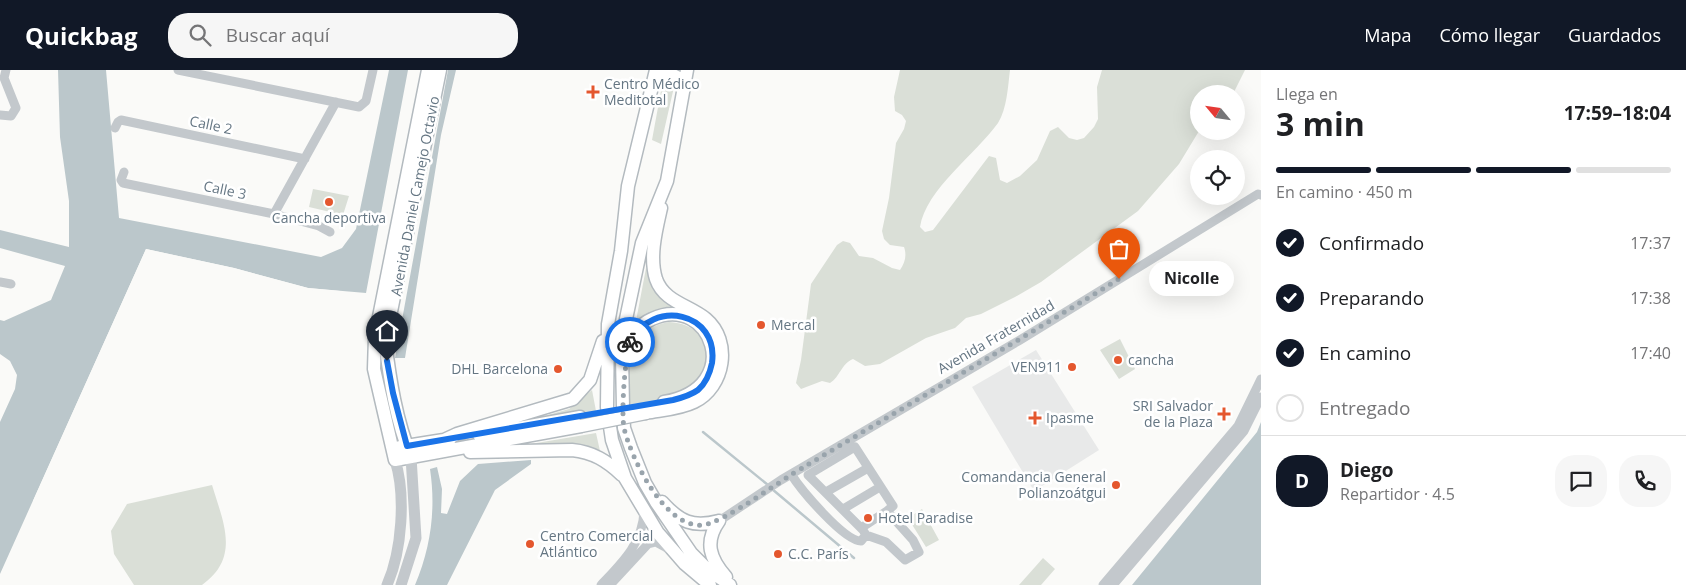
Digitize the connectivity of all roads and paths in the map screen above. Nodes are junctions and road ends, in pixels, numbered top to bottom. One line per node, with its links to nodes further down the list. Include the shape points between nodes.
1 (178, 70): 9 (street)
2 (372, 70): 9 (street, via 366,101 359,107)
3 (428, 70): 27 (main road, Avenida Daniel Camejo Octavio, via 375,337 374,369)
4 (440, 70): 26 (main road, Avenida Daniel Camejo Octavio, via 385,341 390,380)
5 (687, 70): 8 (main road)
6 (3, 75): 10 (street, via 16,108 11,116)
7 (655, 76): 8 (main road, via 670,73 681,79); 20 (main road, via 632,166)
8 (684, 86): 14 (main road)
9 (336, 102): 12 (street)
10 (0, 115)
11 (115, 128): 12 (street, Calle 2, via 121,120)
12 (304, 159): 16 (street)
13 (124, 172): 16 (street, Calle 3, via 123,183)
14 (667, 181): 23 (main road, via 636,264 624,337); 24 (main road, via 653,262 657,280 673,300 707,320 720,340 722,363 712,387 696,402)
15 (1260, 193): 30 (street, Avenida Fraternidad, via 1020,340)
16 (274, 214): 17 (street, Calle 3)
17 (330, 232)
18 (0, 282): 19 (street)
19 (11, 284)
20 (608, 324): 25 (main road, via 590,380 573,399 457,434); 31 (main road, via 608,415 612,440)
21 (1261, 379): 46 (street, via 1238,426)
22 (1261, 397): 47 (street, via 1244,431)
23 (623, 402): 24 (main road, via 630,343 642,325 658,317 679,315 699,325 710,339 708,377 688,395); 29 (main road, via 624,428)
24 (646, 409): 25 (main road, bridge)
25 (443, 446): 26 (main road); 31 (main road, via 586,451 601,458)
26 (409, 452): 27 (main road); 41 (street, Avenida Daniel Camejo Octavio, via 416,538)
27 (394, 454): 40 (street, Avenida Daniel Camejo Octavio, via 399,478 400,517 398,546)
28 (868, 468): 32 (street); 33 (street); 33 (street, via 854,447 809,473)
29 (639, 470): 37 (main road, via 674,515 700,525); 45 (main road, via 677,535 706,568)
30 (791, 474): 37 (street, Avenida Fraternidad); 38 (street, via 809,498 851,539 861,541)
31 (625, 478): 35 (main road)
32 (880, 486): 34 (street); 36 (street, via 892,506)
33 (826, 492): 34 (street)
34 (843, 509): 38 (street)
35 (644, 510): 39 (main road, via 658,533); 42 (street, via 644,526 632,550)
36 (887, 511): 38 (street); 38 (street, via 919,548 917,554 905,560 886,542)
37 (719, 521): 45 (main road, via 713,530 710,551)
38 (864, 531)
39 (677, 554): 43 (street, via 662,544 652,542); 44 (main road)
40 (387, 585)
41 (402, 585)
42 (601, 585)
43 (610, 585)
44 (710, 585)
45 (731, 585)
46 (1103, 585)
47 (1113, 585)

